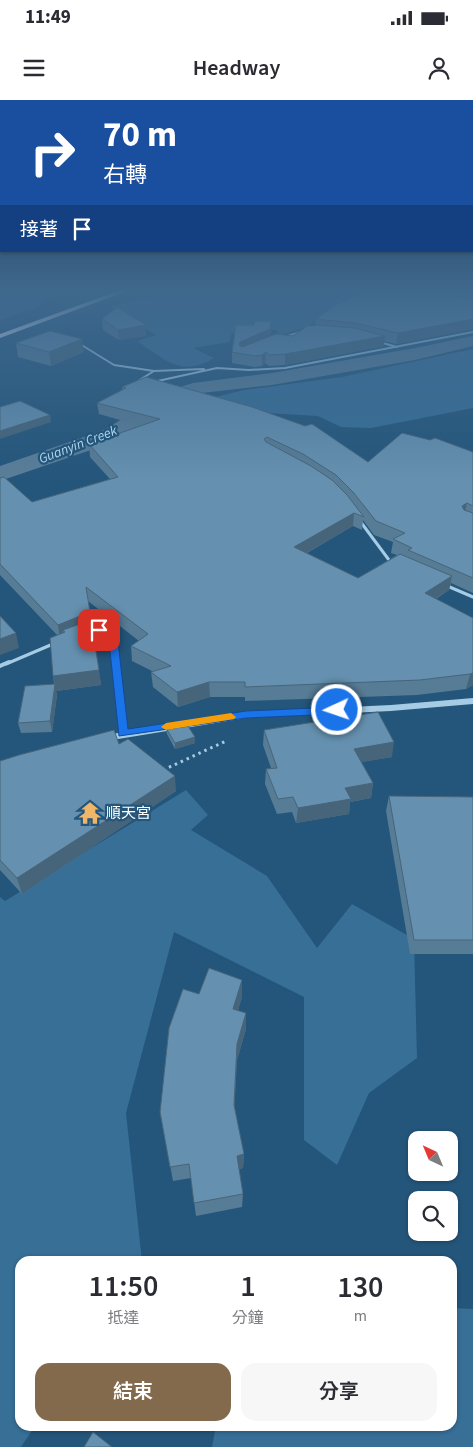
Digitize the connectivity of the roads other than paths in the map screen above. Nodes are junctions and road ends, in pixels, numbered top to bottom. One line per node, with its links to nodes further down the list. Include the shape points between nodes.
1 (94, 354): 4 (lane, via 123,370)
2 (366, 354): 3 (lane, via 285,368)
3 (217, 368): 4 (lane); 5 (lane)
4 (154, 371): 6 (lane)
5 (150, 383)
6 (131, 386)
7 (359, 518): 8 (lane, via 389,560)
8 (398, 564)
9 (440, 582): 10 (lane)
10 (473, 597)
11 (83, 633): 15 (lane, via 106,632 113,642)
12 (61, 640): 13 (lane)
13 (0, 666)
14 (473, 701): 15 (street, via 246,715)
15 (123, 733): 16 (street)
16 (95, 741)

